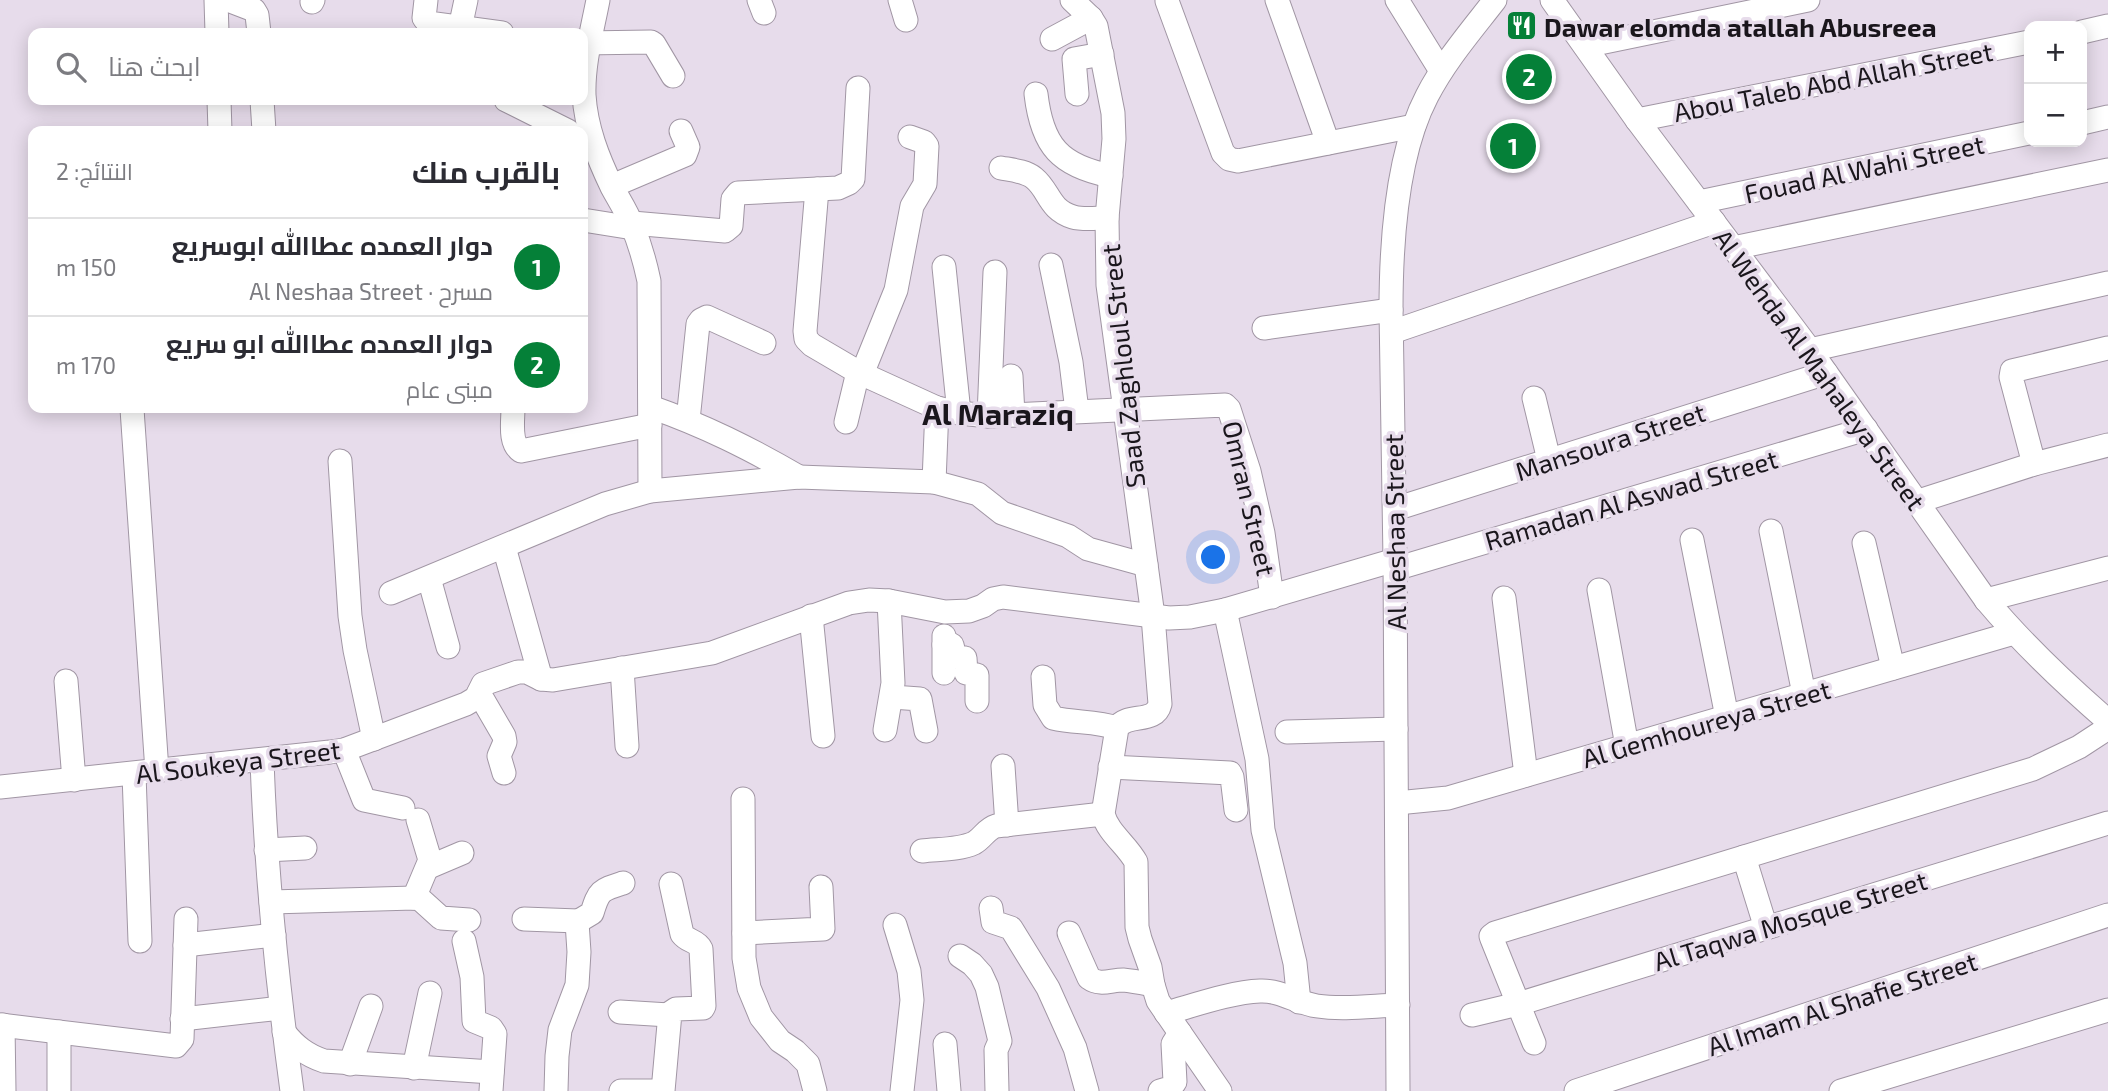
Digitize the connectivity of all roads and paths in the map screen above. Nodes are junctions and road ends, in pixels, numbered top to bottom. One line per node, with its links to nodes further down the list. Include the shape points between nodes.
1 (216, 0): 15 (street)
2 (228, 0): 16 (street, via 254,10)
3 (426, 0): 17 (street, via 426,22)
4 (466, 0): 17 (street)
5 (598, 0): 19 (street)
6 (1072, 0): 13 (street, Saad Zaghloul Street)
7 (1277, 0): 46 (street)
8 (1397, 0): 25 (street)
9 (1495, 0): 25 (street, Al Neshaa Street)
10 (1552, 0): 23 (street, Al Wehda Al Mahaleya Street)
11 (1808, 0): 23 (street)
12 (1167, 1): 46 (street, via 1226,156 1238,161)
13 (1091, 18): 20 (street); 24 (street, Saad Zaghloul Street)
14 (2108, 26): 18 (street)
15 (217, 28)
16 (258, 28)
17 (460, 28)
18 (2087, 31)
19 (588, 39)
20 (1052, 39)
21 (588, 43): 26 (street, via 651,42)
22 (2024, 43): 35 (street, Abou Taleb Abd Allah Street)
23 (1585, 46): 35 (street, Al Wehda Al Mahaleya Street)
24 (1102, 54): 29 (street, via 1073,60); 49 (street, Saad Zaghloul Street, via 1113,113)
25 (1441, 71): 41 (street, Al Neshaa Street)
26 (673, 76)
27 (858, 88): 51 (street, via 853,179 838,188)
28 (1036, 94): 49 (street, via 1039,119 1049,141 1065,159 1087,171)
29 (1077, 94)
30 (219, 105): 37 (street)
31 (262, 105): 38 (street)
32 (516, 105): 39 (street)
33 (585, 105): 40 (street)
34 (2108, 117): 36 (street)
35 (1637, 120): 52 (street, Al Wehda Al Mahaleya Street)
36 (2087, 121)
37 (220, 126)
38 (264, 126)
39 (558, 126)
40 (587, 126)
41 (1414, 126): 46 (street); 62 (street, Al Neshaa Street, via 1395,222)
42 (681, 131): 50 (street, via 688,147 685,155)
43 (2024, 135): 52 (street, Fouad Al Wahi Street)
44 (910, 137): 67 (street, via 927,146 925,184 912,206 896,290)
45 (588, 142): 50 (street)
46 (1328, 143)
47 (1002, 168): 53 (street, via 1032,176 1064,213 1076,218)
48 (2108, 170): 57 (street)
49 (1111, 176): 53 (street, Saad Zaghloul Street)
50 (612, 186): 56 (street)
51 (817, 189): 56 (street, via 738,193 733,199 731,226 725,232); 67 (street, via 806,339)
52 (1699, 202): 55 (street, Al Wehda Al Mahaleya Street)
53 (1107, 218): 71 (street, Saad Zaghloul Street, via 1108,285)
54 (588, 220): 56 (street)
55 (1714, 222): 57 (street, Al Wehda Al Mahaleya Street); 62 (street)
56 (633, 225): 77 (street, via 649,281)
57 (1733, 248): 66 (street, Al Wehda Al Mahaleya Street)
58 (1051, 265): 73 (street)
59 (944, 267): 72 (street)
60 (995, 272): 78 (street)
61 (2108, 283): 66 (street)
62 (1391, 321): 63 (street); 90 (street, Al Neshaa Street)
63 (1264, 328)
64 (764, 343): 79 (street, via 707,317 701,320)
65 (2108, 348): 85 (street, via 2012,371)
66 (1810, 350): 68 (street, Al Wehda Al Mahaleya Street)
67 (860, 373): 72 (street); 80 (street)
68 (1826, 373): 81 (street, Al Wehda Al Mahaleya Street); 83 (street, Mansoura Street)
69 (1011, 376): 76 (street)
70 (1534, 398): 83 (street)
71 (1125, 409): 73 (street); 96 (street, Saad Zaghloul Street); 101 (street, Omran Street, via 1222,404 1229,409 1249,471)
72 (948, 410): 78 (street); 87 (street)
73 (1077, 411): 76 (street)
74 (132, 413): 138 (street)
75 (513, 413): 77 (street, via 514,446 521,451)
76 (1013, 415): 78 (street)
77 (650, 416): 79 (street); 88 (street)
78 (989, 416)
79 (688, 420): 86 (street)
80 (846, 422)
81 (1866, 429): 89 (street, Al Wehda Al Mahaleya Street); 95 (street, Ramadan Al Aswad Street)
82 (2108, 445): 85 (street)
83 (1549, 460): 90 (street, Mansoura Street)
84 (340, 461): 131 (street, via 352,628)
85 (2034, 464): 89 (street)
86 (799, 477): 87 (street); 88 (street)
87 (934, 482): 96 (street, via 978,494 1002,513 1068,536 1088,549)
88 (650, 491): 94 (street, via 605,504)
89 (1916, 502): 103 (street, Al Wehda Al Mahaleya Street)
90 (1395, 509): 95 (street, Al Neshaa Street)
91 (1771, 531): 119 (street)
92 (1692, 540): 122 (street)
93 (1864, 543): 113 (street)
94 (505, 547): 98 (street); 116 (street)
95 (1395, 564): 101 (street, Al Soukeya Street); 126 (street, Al Neshaa Street)
96 (1146, 565): 108 (street, Saad Zaghloul Street)
97 (2108, 568): 103 (street)
98 (429, 578): 100 (street); 111 (street)
99 (1600, 590): 133 (street)
100 (391, 593)
101 (1272, 597): 105 (street, Al Soukeya Street)
102 (1504, 598): 141 (street)
103 (1986, 600): 109 (street, Al Wehda Al Mahaleya Street)
104 (889, 601): 106 (street, Al Soukeya Street); 107 (street, Al Soukeya Street, via 849,603); 120 (street)
105 (1224, 610): 108 (street, Al Soukeya Street, via 1190,617); 176 (street, via 1255,748 1263,830 1295,963)
106 (945, 612): 108 (street, Al Soukeya Street, via 969,611 1003,597); 110 (street)
107 (811, 616): 112 (street, Al Soukeya Street, via 712,653); 130 (street)
108 (1153, 616): 125 (street, Saad Zaghloul Street, via 1160,708 1153,716 1126,720)
109 (2014, 633): 113 (street, Al Gemhoureya Street); 123 (street, Al Wehda Al Mahaleya Street)
110 (944, 645): 114 (street); 121 (street, via 953,646 956,657 965,658 967,673 977,674)
111 (448, 647)
112 (622, 668): 116 (street, Al Soukeya Street); 132 (street)
113 (1893, 668): 119 (street, Al Gemhoureya Street)
114 (944, 673)
115 (1043, 677): 125 (street, via 1045,705 1053,718)
116 (541, 679): 118 (street, Al Soukeya Street, via 519,672 487,681)
117 (66, 681): 142 (street)
118 (479, 693): 131 (street, Al Soukeya Street, via 471,702); 139 (street, via 505,736 499,756)
119 (1804, 694): 122 (street, Al Gemhoureya Street)
120 (891, 697): 127 (street); 128 (street, via 920,699)
121 (977, 702)
122 (1727, 717): 133 (street, Al Gemhoureya Street)
123 (2108, 721)
124 (2108, 728): 154 (street, via 2033,769)
125 (1117, 729): 137 (street)
126 (1396, 729): 129 (street); 145 (street, Al Neshaa Street)
127 (885, 730)
128 (926, 731)
129 (1287, 732)
130 (823, 736)
131 (374, 739): 134 (street, Al Soukeya Street)
132 (626, 746)
133 (1628, 746): 141 (street, Al Gemhoureya Street)
134 (344, 750): 135 (street, Al Soukeya Street); 155 (street, via 364,800 411,814 429,854)
135 (262, 761): 138 (street, Al Soukeya Street); 151 (street)
136 (1003, 766): 149 (street)
137 (1110, 767): 146 (street, via 1230,773); 147 (street)
138 (157, 771): 140 (street, Al Soukeya Street)
139 (504, 773)
140 (134, 774): 142 (street, Al Soukeya Street); 171 (street)
141 (1526, 775): 145 (street, Al Gemhoureya Street, via 1448,798)
142 (74, 780): 143 (street, Al Soukeya Street)
143 (0, 787)
144 (743, 799): 168 (street)
145 (1397, 803): 178 (street, Al Neshaa Street)
146 (1236, 810)
147 (1103, 814): 149 (street); 174 (street, via 1136,862 1138,927)
148 (2108, 823): 167 (street, Al Taqwa Mosque Street)
149 (1007, 825): 152 (street, via 991,828 966,846)
150 (305, 848): 151 (street)
151 (265, 850): 160 (street)
152 (922, 851)
153 (462, 853): 155 (street)
154 (1744, 857): 167 (street); 177 (street, via 1493,933)
155 (429, 867): 159 (street)
156 (623, 883): 165 (street, via 601,891 592,913)
157 (671, 884): 184 (street, via 682,934 702,949 704,1006 676,1009)
158 (821, 887): 168 (street, via 823,929)
159 (414, 898): 160 (street); 195 (street, via 466,930 474,1021 495,1034)
160 (271, 902): 170 (street)
161 (991, 908): 206 (street, via 993,922 1011,928 1048,988 1075,1048)
162 (2108, 915): 210 (street, Al Imam Al Shafie Street)
163 (186, 919): 172 (street)
164 (524, 919): 165 (street)
165 (578, 921): 200 (street, via 577,985 560,1030)
166 (895, 925): 203 (street, via 912,1000)
167 (1766, 928): 177 (street, Al Taqwa Mosque Street)
168 (744, 933): 202 (street, via 749,988 761,1017 780,1041 808,1064)
169 (1069, 933): 174 (street, via 1093,981)
170 (274, 935): 172 (street); 180 (street)
171 (140, 941)
172 (185, 945): 186 (street)
173 (960, 956): 205 (street, via 981,974 987,987 1000,1041)
174 (1153, 985): 183 (street)
175 (430, 993): 194 (street)
176 (1299, 1002): 178 (street, via 1331,1008); 183 (street, via 1262,990)
177 (1518, 1004): 185 (street, Al Taqwa Mosque Street); 191 (street)
178 (1398, 1005): 209 (street, Al Neshaa Street)
179 (371, 1006): 193 (street)
180 (281, 1008): 186 (street); 189 (street)
181 (2108, 1010): 211 (street)
182 (620, 1012): 184 (street)
183 (1166, 1013): 190 (street)
184 (669, 1015): 201 (street)
185 (1472, 1015)
186 (182, 1019): 188 (street, via 182,1039 173,1047)
187 (2, 1025): 188 (street); 197 (street)
188 (59, 1032): 198 (street)
189 (284, 1032): 193 (street, via 308,1055); 199 (street)
190 (1180, 1033): 207 (street, via 1173,1044 1175,1082); 208 (street)
191 (1534, 1042)
192 (945, 1044): 204 (street)
193 (350, 1064): 194 (street)
194 (414, 1068): 195 (street)
195 (491, 1082)
196 (629, 1090): 201 (street)
197 (4, 1091)
198 (59, 1091)
199 (292, 1091)
200 (556, 1091)
201 (663, 1091)
202 (815, 1091)
203 (902, 1091)
204 (948, 1091)
205 (997, 1091)
206 (1087, 1091)
207 (1160, 1091)
208 (1220, 1091)
209 (1398, 1091)
210 (1576, 1091)
211 (1841, 1091)

